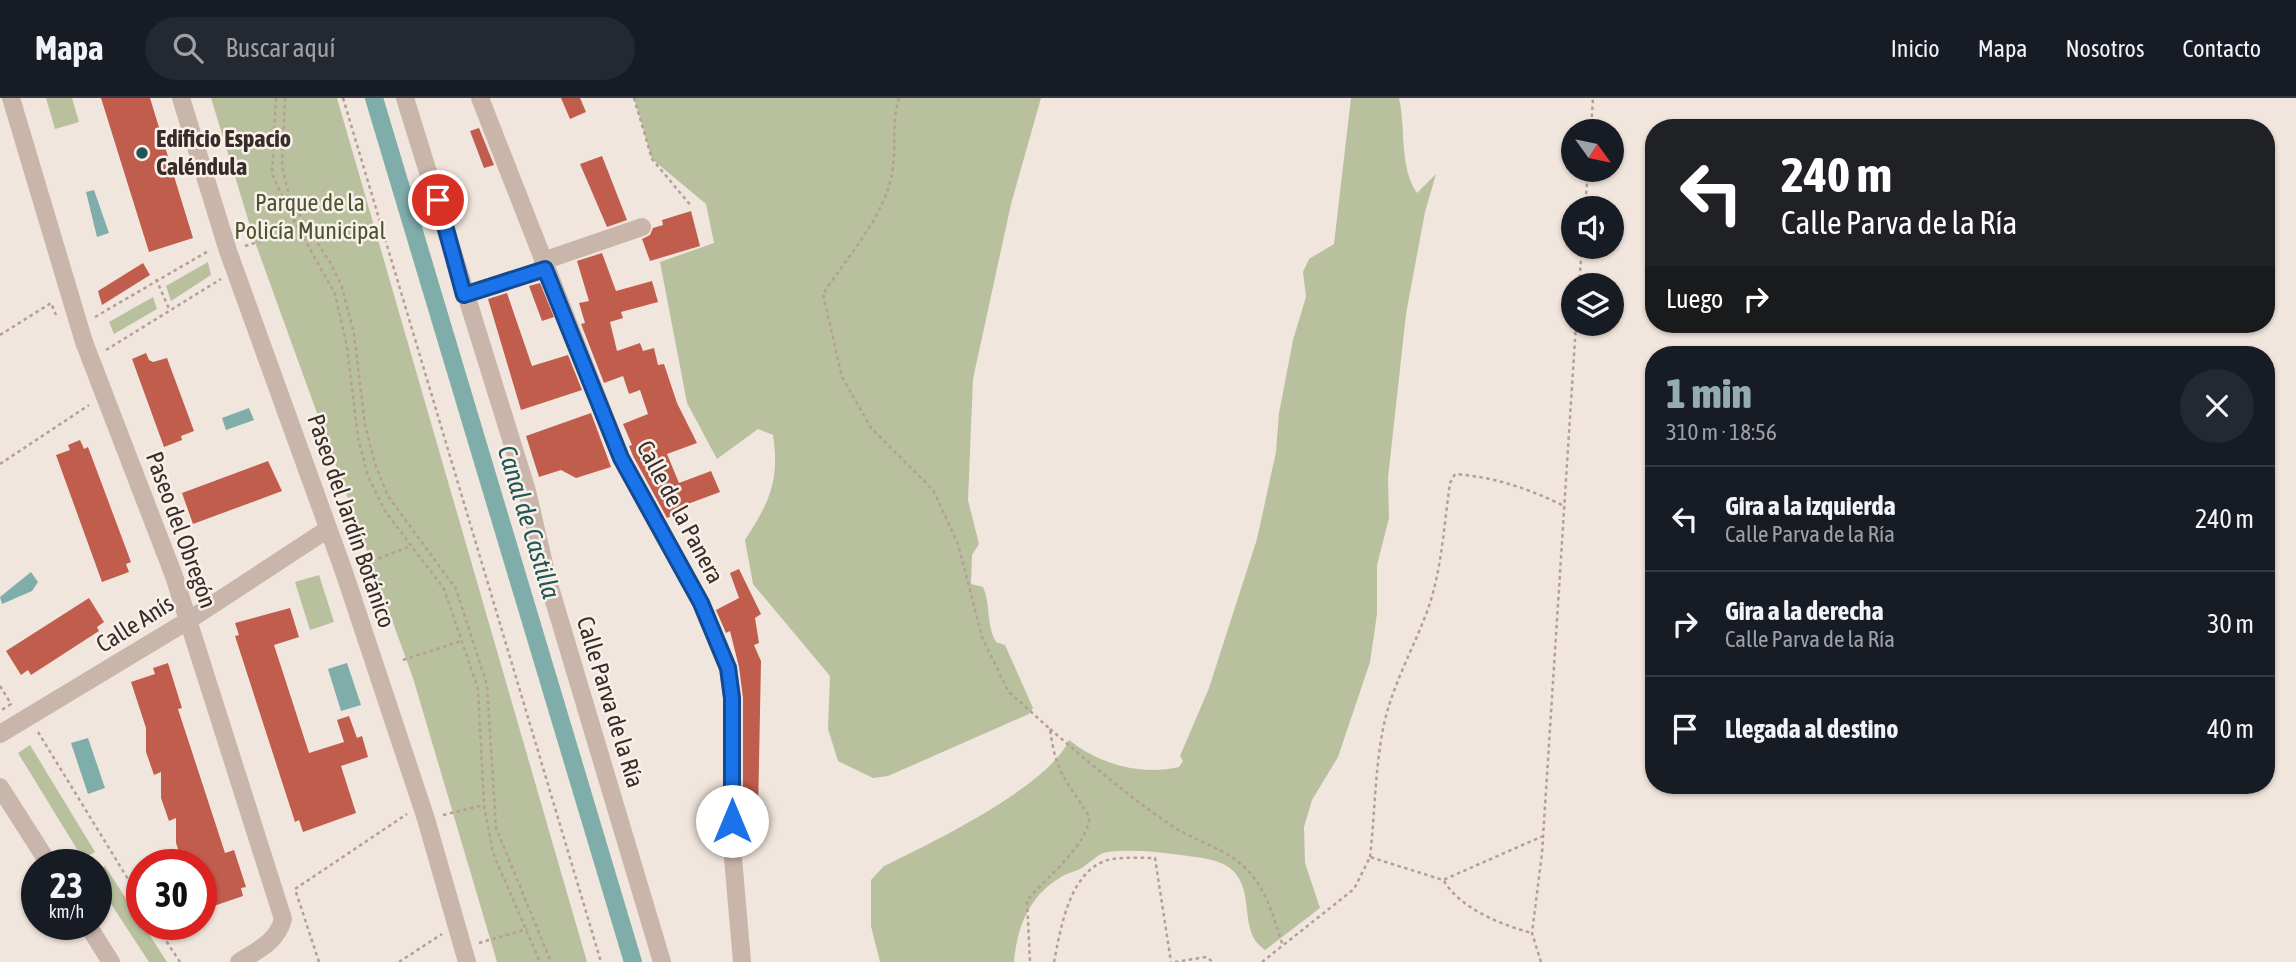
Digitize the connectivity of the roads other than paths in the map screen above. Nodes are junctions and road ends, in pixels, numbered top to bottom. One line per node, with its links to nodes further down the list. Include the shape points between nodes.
1 (11, 98): 9 (street, Paseo del Obregón, via 84,342)
2 (181, 98): 8 (street, Paseo del Jardín Botánico, via 228,251)
3 (405, 98): 7 (street, Calle Parva de la Ría)
4 (480, 98): 6 (street, Calle de la Panera)
5 (642, 227): 6 (street)
6 (544, 265): 7 (street); 18 (street, Calle de la Panera, via 621,458 701,603 728,668)
7 (464, 295): 17 (street, Calle Parva de la Ría, via 527,491 548,581)
8 (328, 529): 9 (street, Calle Anís); 14 (street, Paseo del Jardín Botánico, via 424,812)
9 (189, 620): 10 (street, Calle Anís); 16 (street, Paseo del Obregón, via 283,919 269,943)
10 (0, 734)
11 (0, 787): 12 (street)
12 (39, 849)
13 (97, 940): 15 (street)
14 (465, 955)
15 (111, 962)
16 (239, 962)
17 (662, 962)
18 (742, 962)

